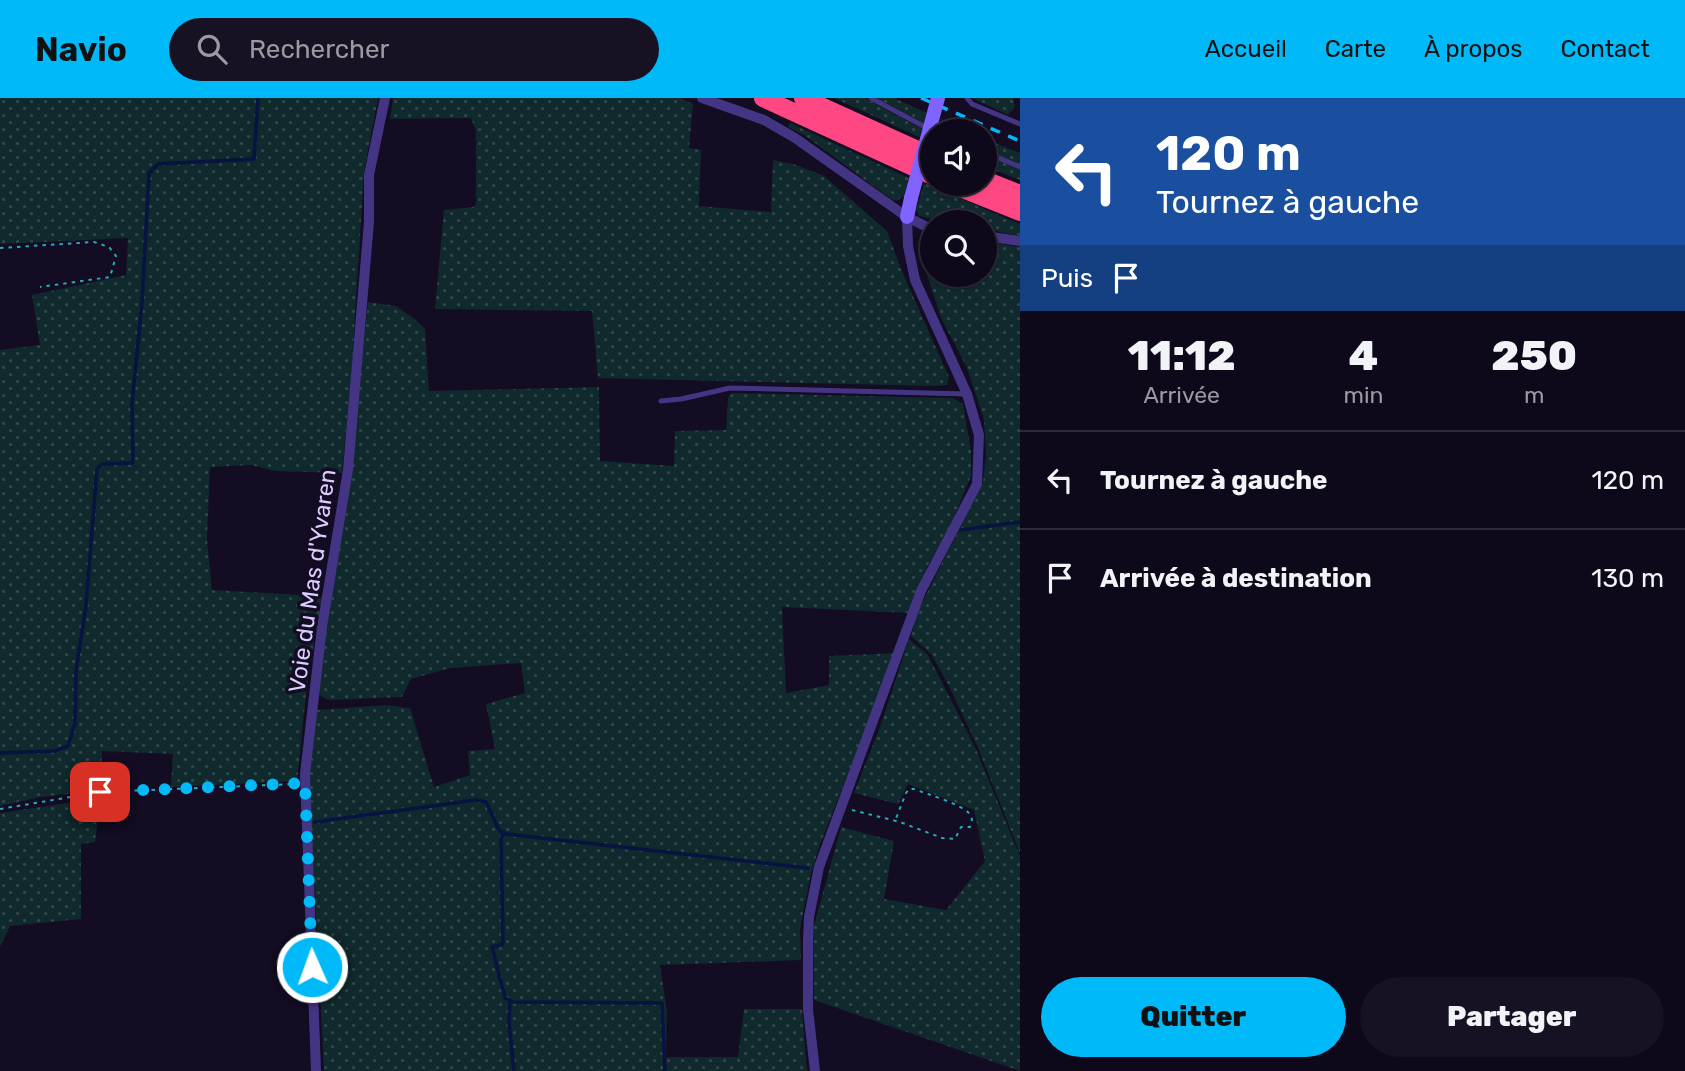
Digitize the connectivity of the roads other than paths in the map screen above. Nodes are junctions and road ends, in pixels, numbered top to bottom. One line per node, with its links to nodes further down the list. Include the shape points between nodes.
1 (385, 98): 24 (street, Voie du Mas d'Yvaren, via 369,175 348,470 322,627 305,783)
2 (702, 98): 18 (street, via 764,120)
3 (762, 98): 13 (highway)
4 (803, 98): 10 (highway)
5 (871, 98): 8 (lane)
6 (938, 98): 18 (street, bridge)
7 (967, 98): 9 (lane)
8 (920, 124)
9 (1020, 124)
10 (920, 151)
11 (997, 157): 12 (lane)
12 (1020, 167)
13 (920, 170)
14 (997, 185): 15 (highway)
15 (1020, 194)
16 (980, 196): 17 (highway)
17 (1020, 212)
18 (907, 217): 19 (street); 22 (street, via 915,280)
19 (920, 224)
20 (997, 238): 21 (street)
21 (1020, 242)
22 (967, 394): 23 (lane, via 730,388); 25 (street, via 979,435 977,484 921,591 819,867 809,917 808,1009)
23 (661, 401)
24 (316, 1071)
25 (815, 1071)

